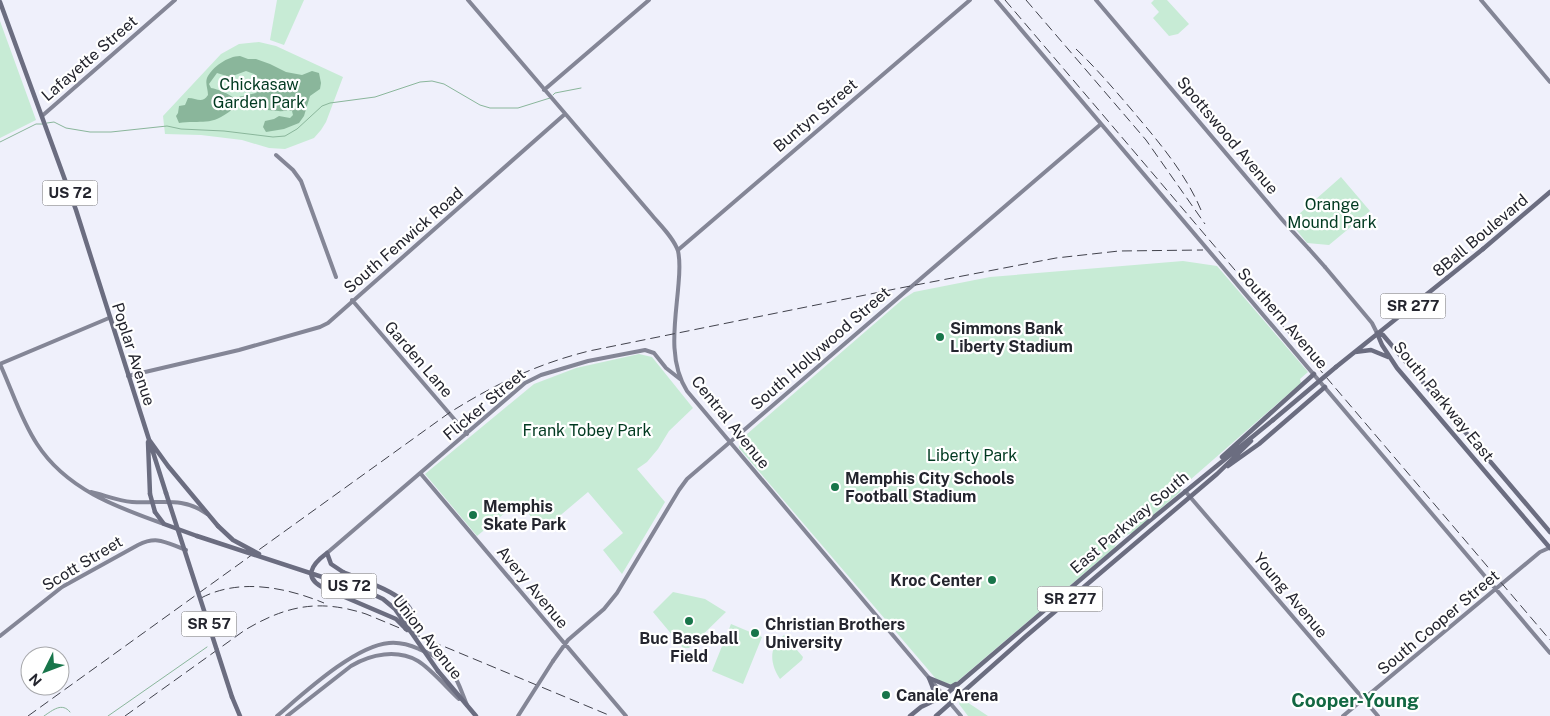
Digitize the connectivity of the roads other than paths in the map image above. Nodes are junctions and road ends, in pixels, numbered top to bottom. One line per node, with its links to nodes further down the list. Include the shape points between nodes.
1 (175, 0): 12 (main road, Lafayette Street)
2 (468, 0): 10 (main road)
3 (649, 0): 10 (main road)
4 (970, 0): 16 (main road, Buntyn Street)
5 (996, 0): 13 (main road, Southern Avenue)
6 (1096, 0): 20 (main road, Spottswood Avenue, bridge, via 1372,322)
7 (1481, 0): 9 (main road)
8 (0, 2): 12 (main road, Poplar Avenue / US 72)
9 (1550, 82)
10 (544, 90): 11 (main road)
11 (565, 114): 16 (main road); 18 (main road, South Fenwick Road)
12 (42, 116): 19 (main road, Poplar Avenue / US 72, via 76,210)
13 (1101, 124): 24 (main road, Southern Avenue); 33 (main road, South Hollywood Street)
14 (276, 155): 17 (main road, via 301,181)
15 (1550, 192): 20 (main road, 8Ball Boulevard / SR 277, bridge, via 1448,278)
16 (678, 250): 26 (main road, Central Avenue, via 680,275 674,341)
17 (336, 277)
18 (352, 300): 25 (main road, South Fenwick Road, via 320,327); 31 (main road, Garden Lane)
19 (109, 318): 23 (main road); 25 (main road, Poplar Avenue / US 72)
20 (1377, 332): 21 (main road, East Parkway South / SR 277); 22 (main road, South Parkway East); 28 (main road, South Parkway East, via 1383,335)
21 (1352, 353): 22 (main road, via 1371,350); 29 (main road, East Parkway South / SR 277, bridge)
22 (1390, 359): 30 (main road, South Parkway East)
23 (0, 364): 37 (main road, via 36,443 67,478)
24 (1314, 374): 27 (main road, Southern Avenue); 34 (main road)
25 (128, 376): 32 (main road, Poplar Avenue / US 72)
26 (680, 379): 31 (main road, Flicker Street, via 654,353 645,350 588,361 540,375 525,383); 33 (main road, Central Avenue)
27 (1325, 387): 36 (main road, via 1259,444); 47 (main road, Southern Avenue)
28 (1451, 416): 30 (main road); 42 (main road, South Parkway East)
29 (1272, 421): 34 (main road, East Parkway South / SR 277); 36 (main road, East Parkway South / SR 277)
30 (1443, 422): 43 (main road, South Parkway East)
31 (467, 434): 35 (main road, Flicker Street)
32 (148, 438): 40 (main road, US 72); 41 (main road, US 72, bridge, via 150,494 155,512); 44 (main road, Poplar Avenue / SR 57, bridge)
33 (730, 443): 50 (main road, South Hollywood Street, via 687,479 614,596); 55 (main road, Central Avenue)
34 (1207, 472): 38 (main road, East Parkway South / SR 277)
35 (421, 474): 45 (main road, Flicker Street); 50 (main road, Avery Avenue)
36 (1217, 474): 39 (main road, East Parkway South / SR 277)
37 (86, 490): 40 (main road, via 132,502 187,503); 41 (main road, via 121,509)
38 (1186, 491): 39 (main road, Young Avenue); 57 (main road, East Parkway South / SR 277)
39 (1190, 497): 59 (main road, Young Avenue); 61 (main road, East Parkway South / SR 277)
40 (208, 516): 46 (main road, Union Avenue / US 72, bridge, via 238,543)
41 (164, 524): 46 (main road, Union Avenue / US 72, bridge)
42 (1550, 532)
43 (1550, 548): 47 (main road, South Cooper Street, via 1540,552)
44 (186, 550): 48 (main road, Scott Street, via 156,539 148,540 62,587); 65 (main road, Poplar Avenue / SR 57, bridge)
45 (327, 553): 49 (main road, bridge, via 331,564 343,572 406,602 412,612); 49 (main road, bridge, via 315,563 311,572 318,586 396,619)
46 (267, 558): 49 (main road, Union Avenue / US 72, bridge, via 383,599 395,609)
47 (1497, 589): 52 (main road, Southern Avenue); 59 (main road, South Cooper Street)
48 (0, 636)
49 (415, 638): 63 (main road, Union Avenue / US 72, bridge)
50 (564, 644): 69 (main road, South Hollywood Street, bridge); 70 (main road, Avery Avenue)
51 (374, 647): 53 (main road); 54 (main road, via 346,661); 63 (main road, via 388,643 408,644 438,658 456,678)
52 (1550, 653)
53 (377, 655): 56 (main road, via 362,659); 63 (main road, via 397,654 420,662)
54 (324, 678): 56 (main road); 62 (main road)
55 (930, 678): 57 (main road, via 951,686); 58 (main road, Central Avenue); 60 (main road, via 934,695)
56 (328, 683): 64 (main road)
57 (960, 683): 58 (main road, East Parkway South / SR 277)
58 (944, 696): 60 (main road, East Parkway South / SR 277); 61 (main road, Central Avenue)
59 (1363, 700): 74 (main road, South Cooper Street); 75 (main road, Young Avenue)
60 (930, 703): 71 (main road, East Parkway South / SR 277)
61 (950, 704): 72 (main road, East Parkway South / SR 277); 73 (main road, Central Avenue)
62 (290, 705): 64 (main road); 66 (main road)
63 (468, 707): 68 (main road, Union Avenue / US 72)
64 (295, 710): 67 (main road)
65 (240, 716)
66 (276, 716)
67 (287, 716)
68 (476, 716)
69 (518, 716)
70 (626, 716)
71 (910, 716)
72 (936, 716)
73 (961, 716)
74 (1343, 716)
75 (1378, 716)

